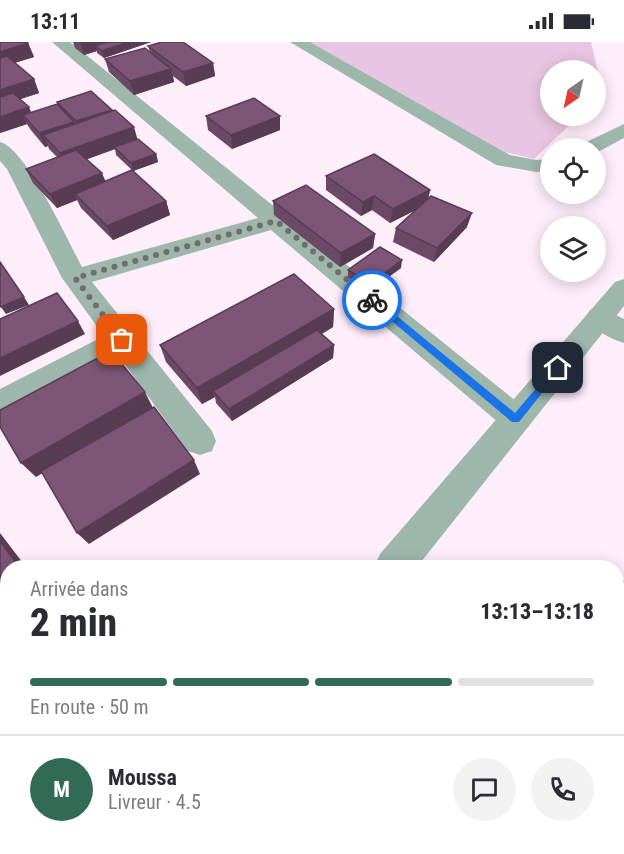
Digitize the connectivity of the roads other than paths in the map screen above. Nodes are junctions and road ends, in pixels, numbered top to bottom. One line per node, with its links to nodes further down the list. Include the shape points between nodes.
1 (60, 42): 8 (street)
2 (298, 42): 6 (street, via 504,160)
3 (624, 130): 4 (street)
4 (606, 139)
5 (0, 148): 7 (street)
6 (540, 166)
7 (8, 170): 9 (street)
8 (276, 221): 9 (street); 14 (street)
9 (75, 278): 12 (street)
10 (624, 288): 11 (street)
11 (612, 325): 14 (street)
12 (122, 340): 13 (street); 15 (street)
13 (0, 404)
14 (516, 419): 16 (street)
15 (200, 441)
16 (399, 560)

